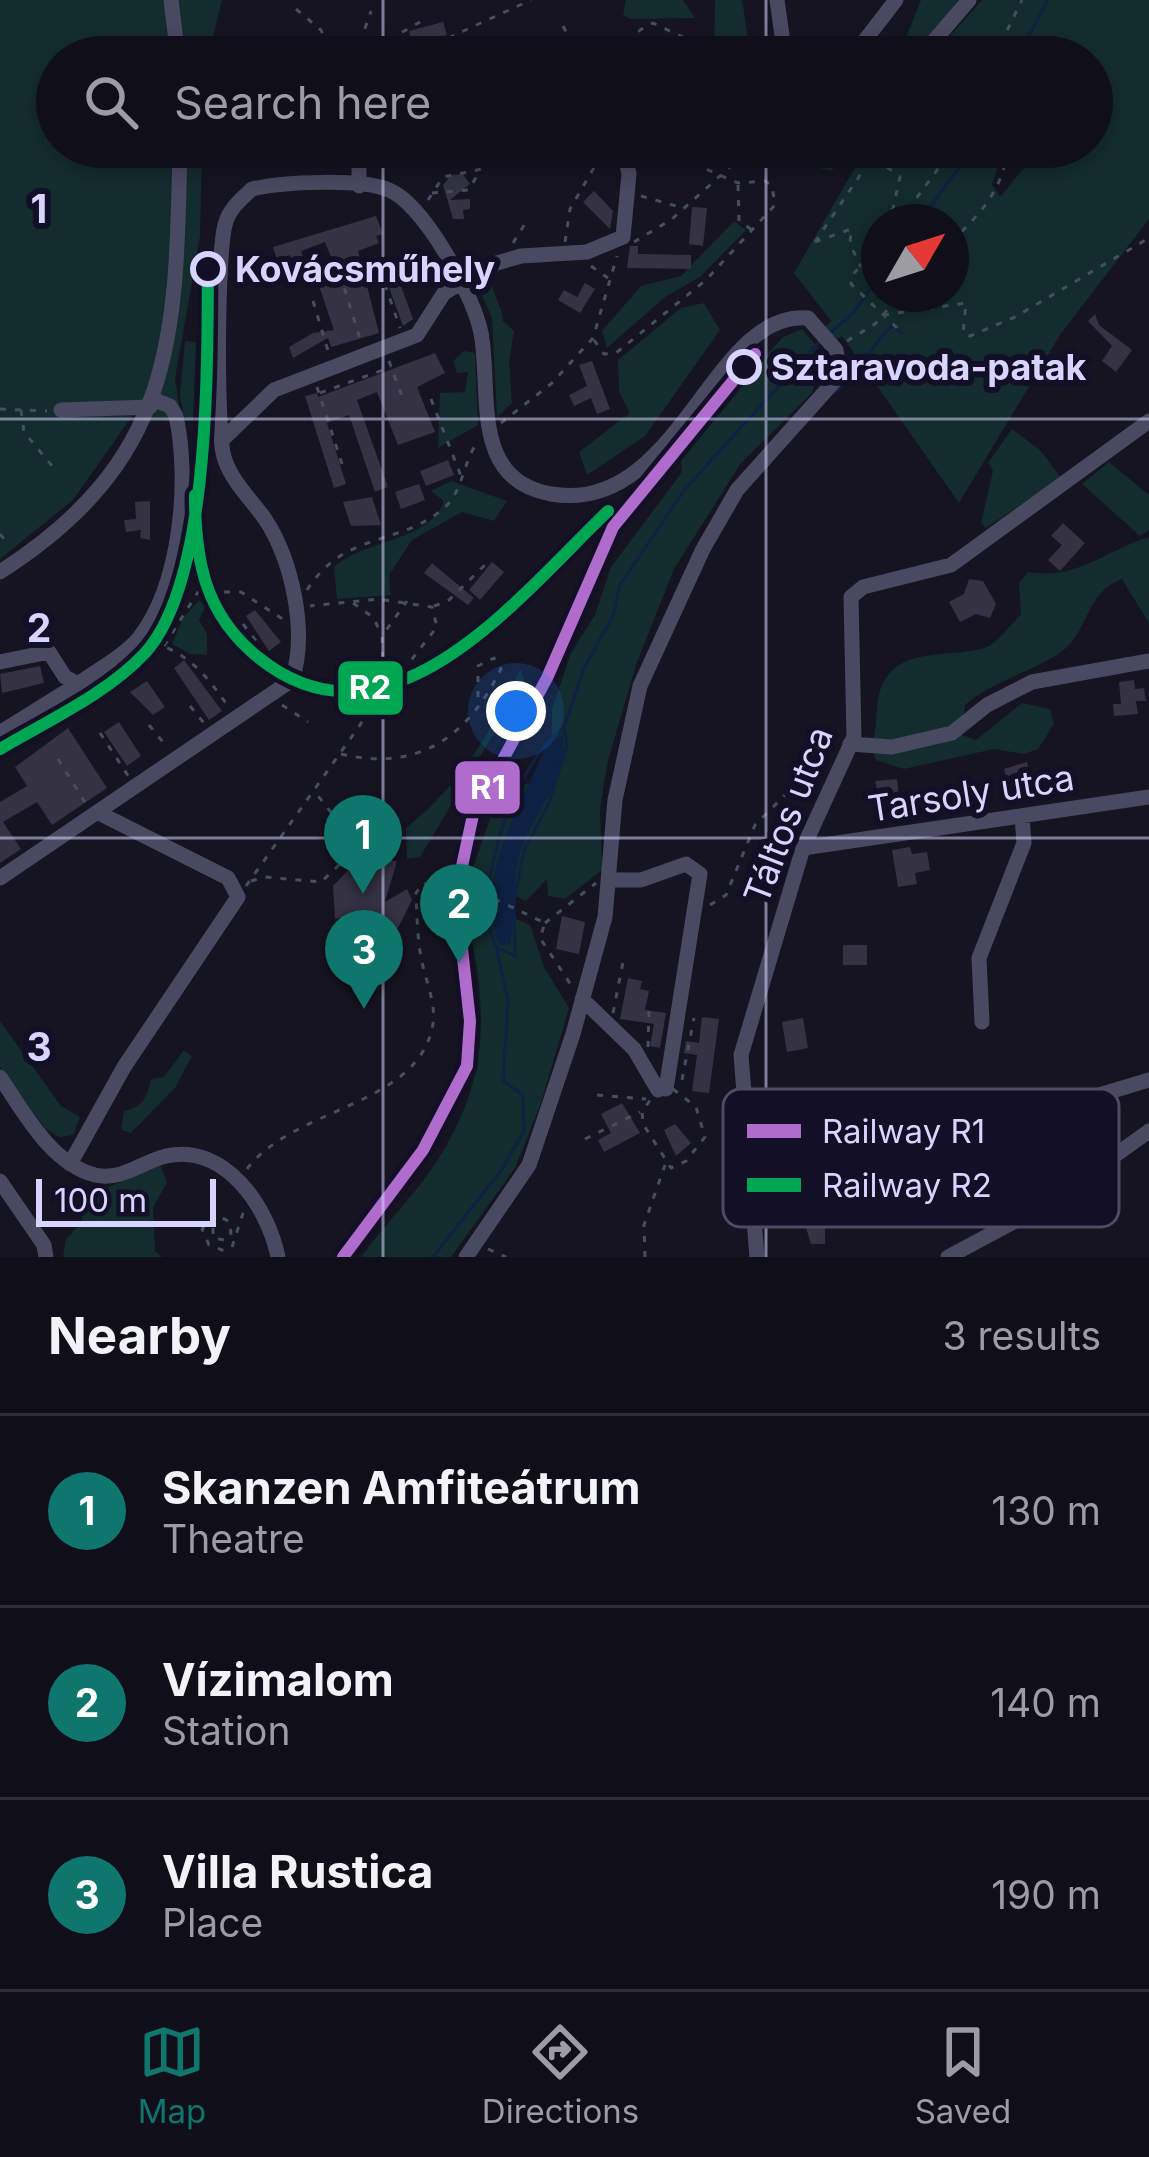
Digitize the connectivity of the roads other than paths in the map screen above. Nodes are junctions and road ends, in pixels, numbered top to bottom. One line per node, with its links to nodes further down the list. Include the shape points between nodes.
1 (170, 0): 5 (street)
2 (776, 0): 6 (street)
3 (896, 0): 7 (street)
4 (969, 0): 8 (street)
5 (175, 36)
6 (782, 36)
7 (868, 36)
8 (938, 36)
9 (179, 168): 14 (street, via 174,303)
10 (359, 168): 12 (street)
11 (627, 168): 13 (street, via 623,237 567,255 512,257)
12 (359, 186): 13 (street, via 389,190 419,214); 17 (street, via 252,189 226,219)
13 (460, 281): 17 (street, via 417,335 274,390); 29 (street, via 482,335 487,433 498,455 529,487 570,496 595,492 664,447 735,356 776,320 808,317 836,350 840,375 737,490 666,624 625,737)
14 (151, 403): 15 (street); 18 (street, via 84,507); 21 (street, via 170,406 176,416 179,504 164,585 138,639)
15 (61, 410)
16 (1149, 421): 23 (street, Táltos utca, via 951,565 851,597)
17 (221, 441): 25 (street, via 225,461 282,548 297,607 292,680)
18 (0, 572)
19 (0, 662): 21 (street, via 49,652)
20 (1149, 662): 23 (street, via 1033,682 952,733 892,747)
21 (78, 684): 22 (street)
22 (4, 730)
23 (850, 744): 27 (street, Táltos utca)
24 (1149, 797): 26 (street, Tarsoly utca)
25 (96, 814): 28 (street); 38 (street, via 228,878 238,898 124,1066)
26 (1022, 816): 27 (street, Tarsoly utca); 31 (street, via 1024,843 980,958)
27 (802, 848): 34 (street, Táltos utca, via 741,1055)
28 (0, 878)
29 (610, 880): 30 (street); 30 (street, via 640,880 686,863 700,874 661,1092 648,1066)
30 (582, 998): 42 (street, via 529,1165)
31 (982, 1022)
32 (0, 1076): 38 (street)
33 (1149, 1080): 35 (street)
34 (744, 1089)
35 (1119, 1089)
36 (1149, 1131): 37 (street)
37 (1119, 1152)
38 (70, 1164): 44 (street, via 123,1175 179,1154 205,1158 252,1196 271,1225)
39 (0, 1181): 43 (street)
40 (755, 1227): 45 (street, Táltos utca)
41 (1003, 1227): 46 (street)
42 (471, 1251)
43 (46, 1257)
44 (278, 1257)
45 (758, 1257)
46 (948, 1257)

